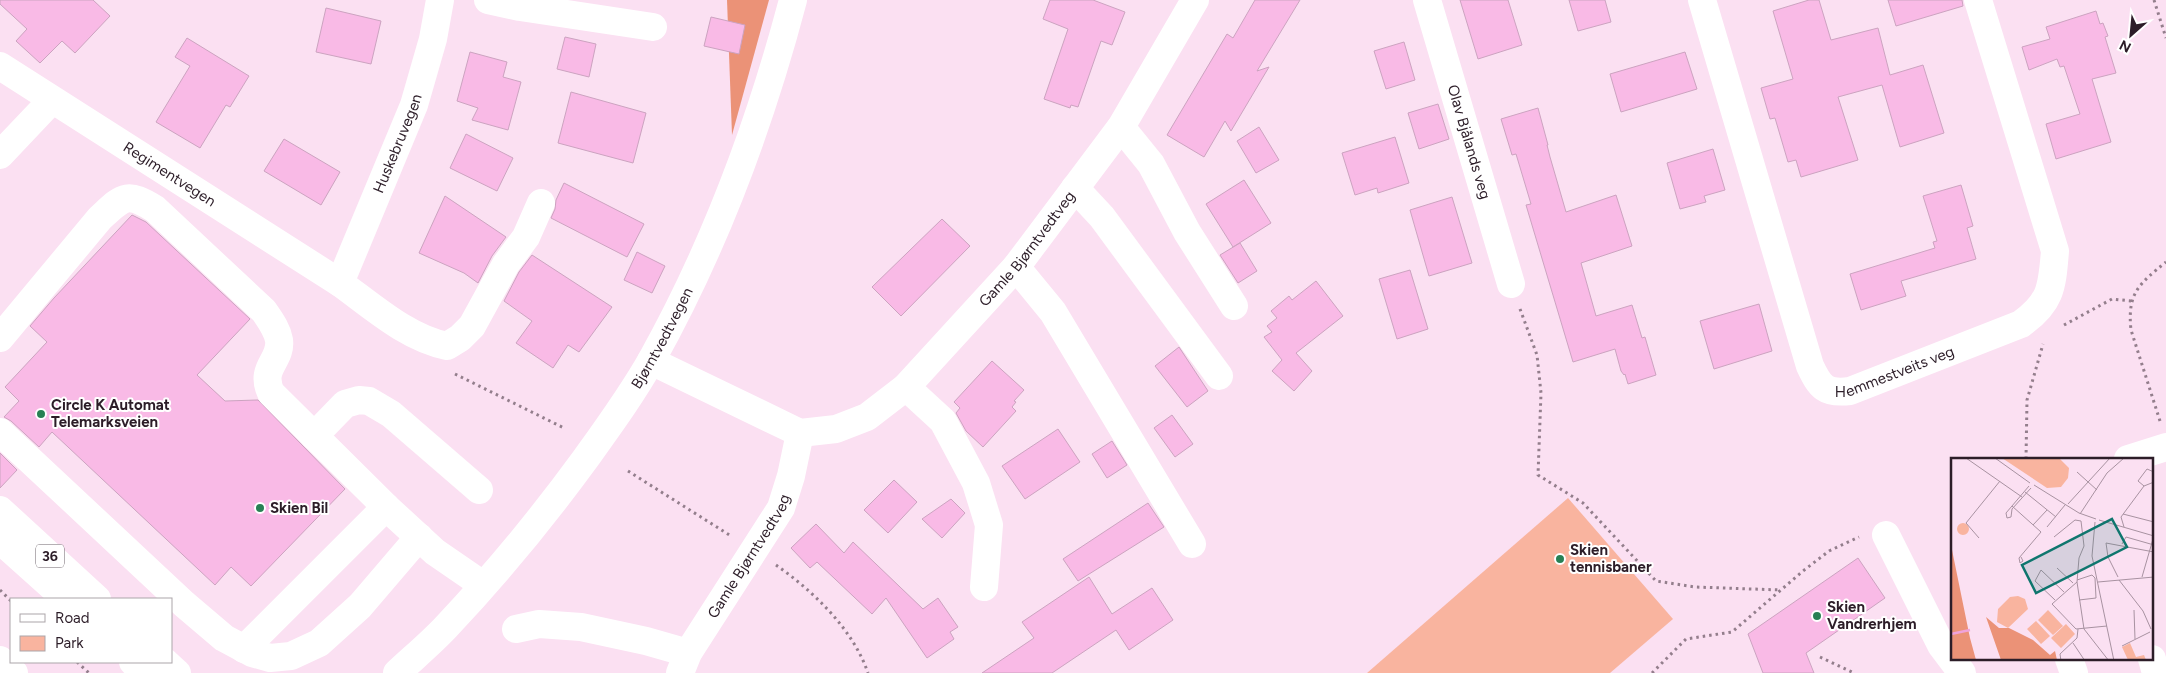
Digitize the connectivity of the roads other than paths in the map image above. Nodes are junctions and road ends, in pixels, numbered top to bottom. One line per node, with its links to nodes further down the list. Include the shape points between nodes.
1 (440, 0): 16 (main road, Huskebruvegen, via 433,39 414,105)
2 (488, 0): 8 (main road)
3 (793, 0): 20 (main road, Bjørntvedtvegen, via 742,166 684,299)
4 (1195, 0): 11 (main road, Gamle Bjørntvedtveg)
5 (1427, 0): 17 (main road, Olav Bjålands veg)
6 (1702, 0): 7 (main road, Hemmestveits veg, via 1810,366 1817,381 1835,393 1850,391 2021,324 2046,300 2055,251)
7 (1978, 0)
8 (653, 26)
9 (0, 66): 10 (main road, Regimentvegen)
10 (52, 100): 12 (main road); 16 (main road, Regimentvegen)
11 (1121, 127): 13 (main road, Gamle Bjørntvedtveg); 18 (main road, via 1151,164 1187,232)
12 (0, 155)
13 (1075, 188): 15 (main road, Gamle Bjørntvedtveg); 21 (main road, via 1102,217)
14 (541, 203): 16 (main road, Regimentvegen, via 526,237 506,264 472,326 447,346 408,330)
15 (1016, 267): 22 (main road, Gamle Bjørntvedtveg); 34 (main road, via 1052,312)
16 (340, 283)
17 (1511, 284)
18 (1234, 306)
19 (0, 338): 25 (main road, via 100,218 119,201 139,199 155,209 264,311 279,341 266,382 270,393)
20 (651, 361): 24 (main road); 35 (main road, Bjørntvedtvegen, via 572,476 532,529)
21 (1219, 376)
22 (906, 387): 24 (main road, Gamle Bjørntvedtveg, via 868,417 836,429); 36 (main road, via 943,421 976,482 989,525)
23 (0, 432): 41 (main road, via 184,604 224,638)
24 (800, 433): 49 (main road, Gamle Bjørntvedtveg, via 781,508)
25 (314, 436): 28 (main road, via 345,404 369,401 391,414); 29 (main road)
26 (2163, 436): 27 (main road)
27 (2130, 458)
28 (479, 490)
29 (386, 507): 32 (main road); 41 (main road)
30 (0, 510): 38 (main road, 36)
31 (1886, 535): 42 (main road, via 1941,645)
32 (419, 537): 35 (main road); 41 (main road, via 360,606 319,643 291,656 270,658)
33 (0, 540): 37 (main road, 36)
34 (1192, 544)
35 (483, 585): 39 (main road, Bjørntvedtvegen)
36 (984, 587)
37 (65, 598)
38 (96, 598)
39 (445, 628): 53 (main road, Bjørntvedtvegen); 54 (main road, Bjørntvedtvegen)
40 (516, 630): 49 (main road, via 540,624 581,627 646,641)
41 (244, 649)
42 (1951, 658)
43 (0, 660): 50 (main road)
44 (1952, 660): 55 (main road)
45 (2069, 660): 56 (main road)
46 (2152, 660): 57 (main road)
47 (135, 663): 51 (main road)
48 (166, 663): 52 (main road)
49 (684, 663)
50 (14, 673)
51 (145, 673)
52 (177, 673)
53 (397, 673)
54 (412, 673)
55 (1962, 673)
56 (2074, 673)
57 (2156, 673)

